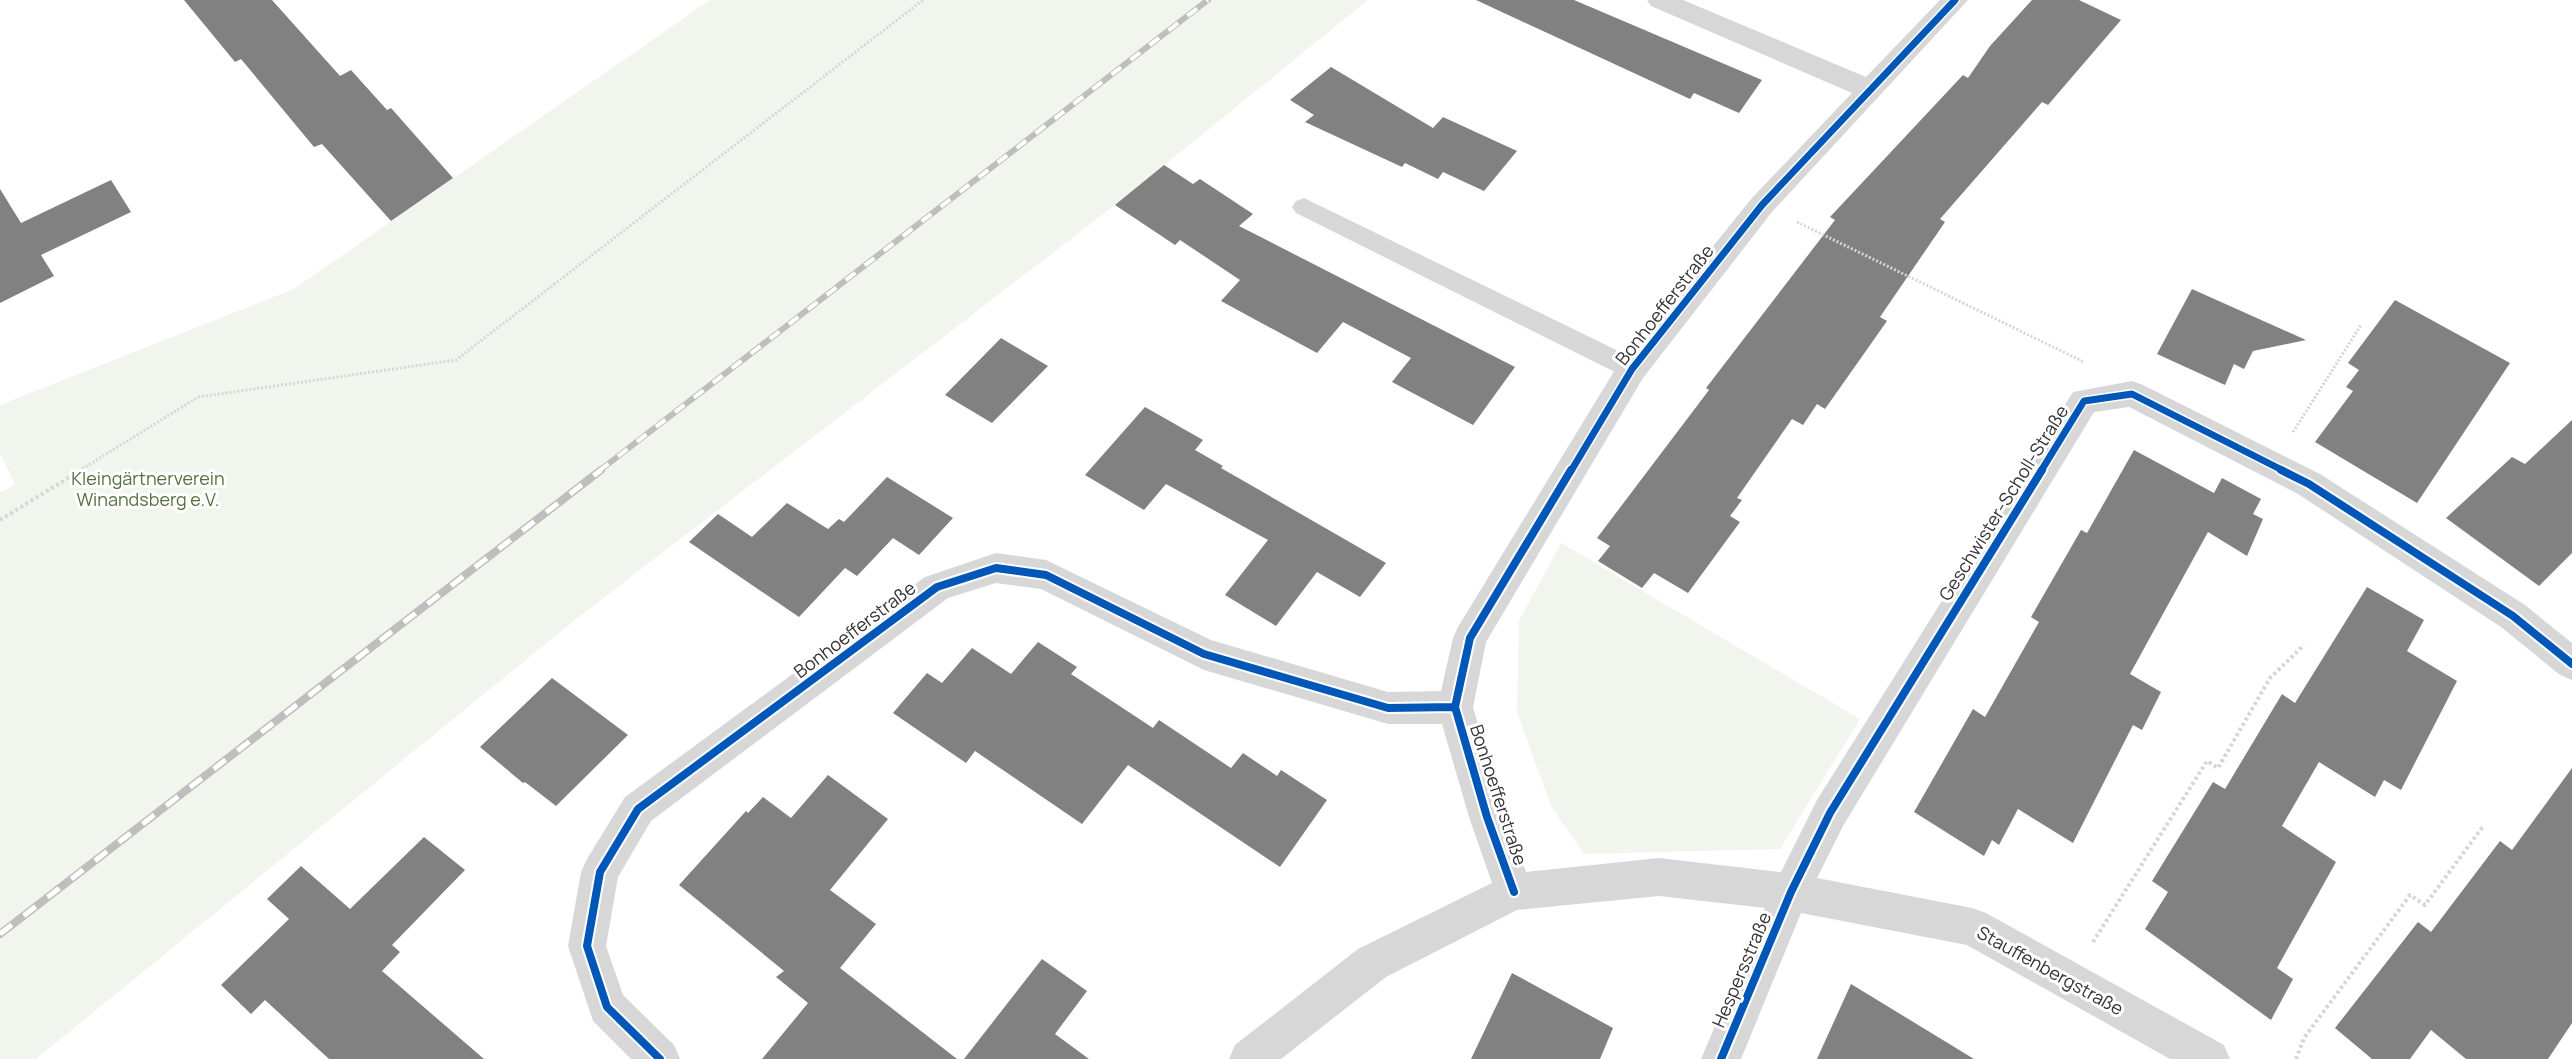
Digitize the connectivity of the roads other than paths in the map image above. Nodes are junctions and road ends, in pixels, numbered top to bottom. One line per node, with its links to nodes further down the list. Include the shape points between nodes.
1 (1660, 0): 3 (street)
2 (1955, 0): 3 (street, Bonhoefferstraße)
3 (1872, 90): 5 (street, Bonhoefferstraße, via 1762,205)
4 (1305, 207): 5 (lane, Bonhoefferstraße)
5 (1632, 369): 7 (street, Bonhoefferstraße, via 1470,638)
6 (2572, 664): 9 (street, Geschwister-Scholl-Straße, via 2513,616 2309,484 2132,394 2084,401 1830,813)
7 (1455, 707): 8 (street, Bonhoefferstraße); 10 (street, Bonhoefferstraße, via 1388,708 1204,654 1046,575 996,568 937,587 638,809 600,872 587,946 607,1007)
8 (1514, 892): 9 (street, Stauffenbergstraße, via 1659,877); 11 (street, Stauffenbergstraße, via 1372,963)
9 (1791, 892): 12 (street, Hespersstraße); 13 (street, Stauffenbergstraße, via 1972,927)
10 (660, 1059)
11 (1249, 1059)
12 (1721, 1059)
13 (2210, 1059)

